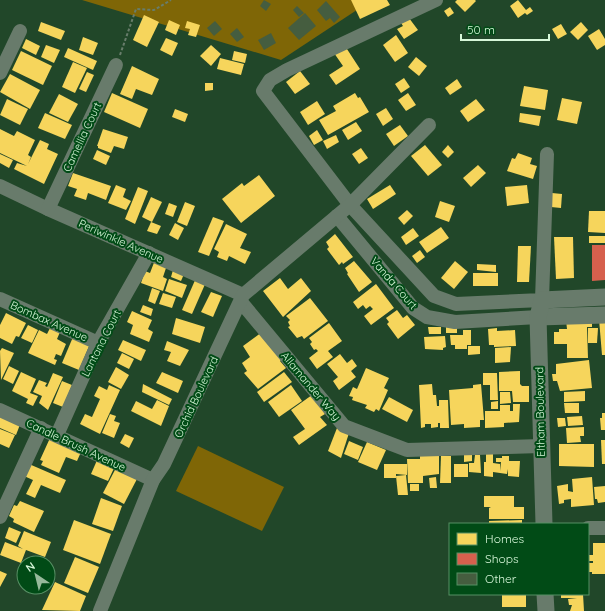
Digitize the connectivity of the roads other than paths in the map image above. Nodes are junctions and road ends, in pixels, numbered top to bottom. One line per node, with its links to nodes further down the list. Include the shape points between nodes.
1 (436, 0): 8 (street, via 286,70 270,80 263,91)
2 (20, 31): 4 (street)
3 (116, 65): 9 (street, Camellia Court)
4 (0, 72)
5 (429, 125): 8 (street, Orchid Boulevard)
6 (547, 154): 15 (street)
7 (0, 186): 9 (street, Periwinkle Avenue)
8 (350, 205): 10 (street, Orchid Boulevard); 15 (street, via 434,296 456,304)
9 (48, 209): 11 (street, Periwinkle Avenue)
10 (337, 216): 14 (street, Orchid Boulevard); 17 (street, Vanda Court, via 413,308 427,317 455,322)
11 (149, 253): 14 (street, Periwinkle Avenue); 18 (street, Lantana Court)
12 (605, 297): 15 (street)
13 (0, 299): 18 (street, Bombax Avenue)
14 (242, 299): 22 (street, Allamander Way, via 344,426 407,450); 23 (street, Orchid Boulevard, via 164,464)
15 (542, 300): 17 (street, Eltham Boulevard)
16 (605, 315): 17 (street)
17 (538, 317): 22 (street, Eltham Boulevard)
18 (98, 344): 21 (street, Lantana Court)
19 (0, 410): 20 (street, Candle Brush Avenue)
20 (41, 428): 21 (street, Candle Brush Avenue); 24 (street)
21 (57, 435): 23 (street, Candle Brush Avenue)
22 (541, 446): 25 (street, Eltham Boulevard)
23 (152, 480): 29 (street, Orchid Boulevard)
24 (0, 517)
25 (544, 523)
26 (589, 528): 27 (street)
27 (605, 528)
28 (545, 595): 30 (street)
29 (100, 611)
30 (546, 611)

